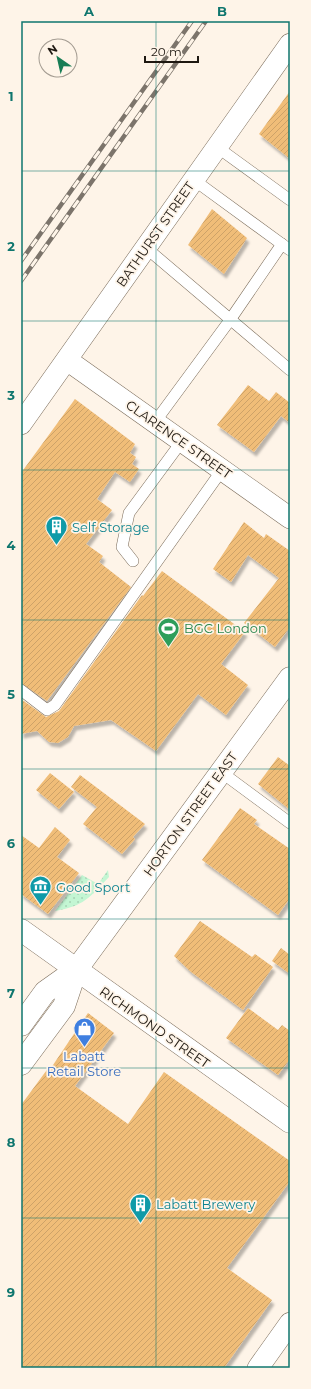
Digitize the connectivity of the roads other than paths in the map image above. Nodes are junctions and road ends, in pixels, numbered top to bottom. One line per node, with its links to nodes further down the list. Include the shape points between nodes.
1 (290, 44): 2 (street, BATHURST STREET)
2 (217, 147): 3 (street, BATHURST STREET); 4 (lane)
3 (194, 180): 5 (street, BATHURST STREET); 6 (lane)
4 (290, 200)
5 (145, 247): 7 (lane); 8 (street, BATHURST STREET)
6 (286, 247): 7 (lane)
7 (230, 320): 9 (lane); 10 (lane)
8 (67, 360): 10 (street, CLARENCE STREET); 11 (street, BATHURST STREET)
9 (290, 370)
10 (155, 422): 12 (street, CLARENCE STREET)
11 (21, 424)
12 (182, 441): 13 (street, CLARENCE STREET); 15 (lane, via 129,514 122,547)
13 (222, 470): 14 (street, CLARENCE STREET); 17 (lane, via 56,705 47,710)
14 (290, 518)
15 (133, 561)
16 (290, 678): 18 (main road, HORTON STREET EAST)
17 (21, 690)
18 (221, 772): 19 (lane); 21 (main road, HORTON STREET EAST)
19 (290, 823)
20 (21, 930): 21 (main road, RICHMOND STREET)
21 (76, 970): 22 (main road, HORTON STREET EAST, via 45,992); 23 (main road, HORTON STREET EAST, via 64,1006); 24 (main road, RICHMOND STREET)
22 (21, 1025)
23 (21, 1064)
24 (290, 1122)
25 (290, 1324): 26 (street)
26 (258, 1368)

